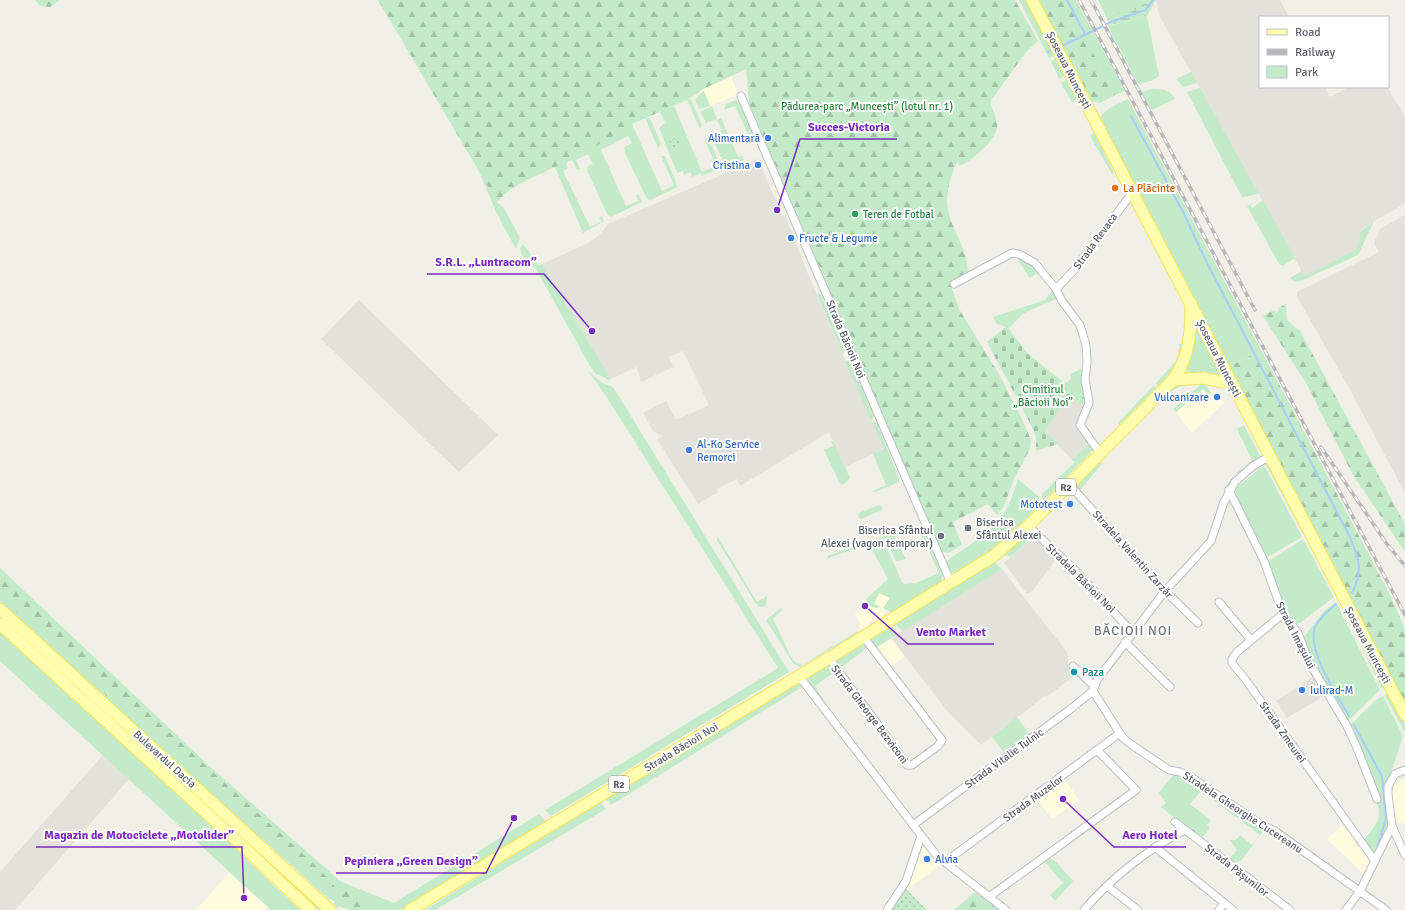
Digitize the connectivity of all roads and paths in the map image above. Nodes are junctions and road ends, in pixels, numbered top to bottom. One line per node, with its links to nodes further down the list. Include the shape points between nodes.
1 (1032, 0): 3 (main road, Șoseaua Muncești / R2)
2 (741, 96): 14 (street, Strada Băcioii Noi)
3 (1132, 193): 5 (street, Strada Revaca, via 1075,269); 6 (main road, Șoseaua Muncești / R2)
4 (954, 284): 5 (street, via 1004,256 1015,253 1035,264)
5 (1056, 289): 9 (street, via 1083,332 1089,403 1080,425)
6 (1191, 303): 7 (main road, Strada Băcioii Noi / R2, via 1188,348 1183,364); 8 (main road, Șoseaua Muncești)
7 (1173, 380): 8 (main road, via 1203,378); 9 (main road, Strada Băcioii Noi / R2)
8 (1232, 384): 10 (main road, Șoseaua Muncești)
9 (1100, 453): 11 (main road, Strada Băcioii Noi / R2)
10 (1270, 456): 12 (street, via 1248,470); 30 (main road, Șoseaua Muncești)
11 (1069, 484): 13 (main road, Strada Băcioii Noi / R2); 15 (street, Stradela Valentin Zarzăr)
12 (1229, 490): 15 (street, Strada Vitalie Tulnic, via 1211,541); 18 (street, Strada Imașului, via 1264,561)
13 (1028, 526): 14 (main road, Strada Băcioii Noi / R2, via 995,556); 21 (street, Stradela Băcioii Noi, via 1076,570)
14 (951, 583): 22 (main road, Strada Băcioii Noi / R2)
15 (1165, 591): 19 (street, Stradela Valentin Zarzăr); 21 (street, Strada Vitalie Tulnic)
16 (1219, 602): 23 (street)
17 (0, 609): 49 (main road, Bulevardul Dacia)
18 (1283, 614): 23 (street, Strada Zmeurei); 34 (street, Strada Imașului, via 1298,633 1309,662 1349,731)
19 (1198, 623)
20 (0, 624): 48 (main road, Bulevardul Dacia)
21 (1132, 632): 24 (street, Strada Vitalie Tulnic)
22 (863, 636): 25 (main road, Strada Băcioii Noi / R2); 25 (street, Strada Gheorge Bezviconi, via 942,740 938,746 912,765 907,765)
23 (1251, 640): 42 (street, Strada Zmeurei, via 1234,656 1232,663)
24 (1125, 642): 28 (street); 29 (street, Strada Vitalie Tulnic)
25 (829, 658): 27 (main road, Strada Băcioii Noi / R2)
26 (1073, 666): 29 (street, Stradela Gheorghe Cucereanu)
27 (800, 676): 36 (street); 50 (main road, Strada Băcioii Noi / R2)
28 (1170, 687)
29 (1094, 688): 31 (street, Stradela Gheorghe Cucereanu); 36 (street, Strada Vitalie Tulnic, via 1068,711)
30 (1405, 716)
31 (1120, 733): 32 (street, Strada Muzelor); 45 (street, Stradela Gheorghe Cucereanu, via 1154,761 1169,770 1191,777 1260,824 1275,831)
32 (1098, 750): 43 (street, Strada Muzelor); 46 (street, via 1136,790)
33 (1405, 770): 37 (street, via 1395,774 1388,786)
34 (1378, 799)
35 (1175, 822): 38 (street, Strada Pășunilor)
36 (914, 825): 39 (street)
37 (1392, 826): 41 (street); 42 (street)
38 (1185, 830): 40 (street); 57 (street, Strada Pășunilor)
39 (921, 836): 43 (street); 51 (street, via 906,881)
40 (1155, 847): 44 (street); 47 (street)
41 (1405, 855)
42 (1375, 861): 45 (street)
43 (945, 862): 46 (street)
44 (1107, 886): 53 (street); 54 (street)
45 (1360, 891): 58 (street); 59 (street, Stradela Gheorghe Cucereanu)
46 (989, 896): 52 (street)
47 (1224, 903): 55 (street); 56 (street)
48 (310, 910)
49 (330, 910)
50 (410, 910)
51 (887, 910)
52 (1006, 910)
53 (1084, 910)
54 (1138, 910)
55 (1219, 910)
56 (1233, 910)
57 (1290, 910)
58 (1346, 910)
59 (1386, 910)

